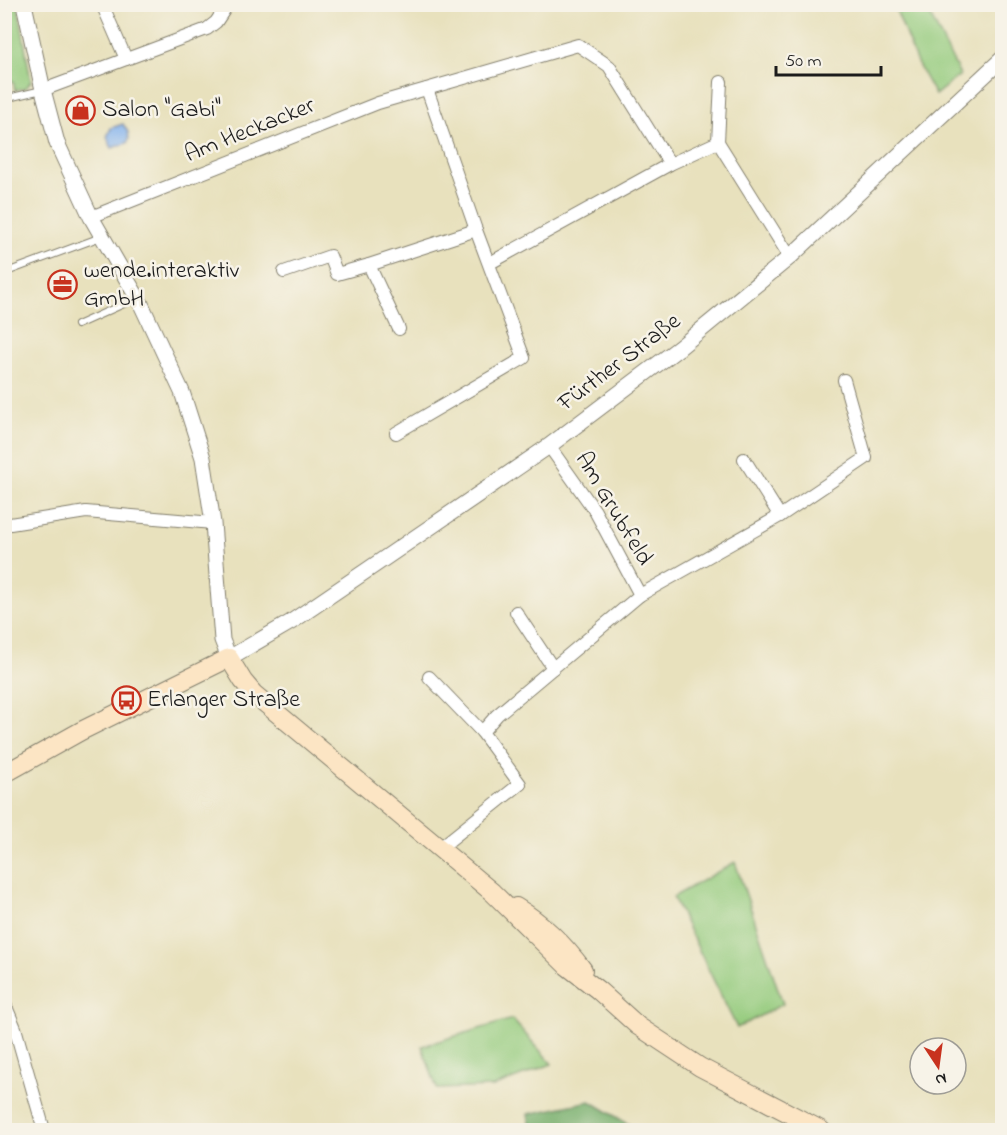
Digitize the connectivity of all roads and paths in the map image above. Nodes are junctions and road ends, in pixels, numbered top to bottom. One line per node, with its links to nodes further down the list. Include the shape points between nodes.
1 (24, 4): 8 (street)
2 (102, 4): 4 (street)
3 (228, 4): 4 (street, via 207,29)
4 (126, 59): 8 (street)
5 (1002, 59): 15 (street, Fürther Straße)
6 (721, 82): 10 (street)
7 (427, 89): 11 (street, Am Heckacker, via 579,45 609,66); 12 (street, Am Heckacker, via 378,103); 13 (street)
8 (43, 90): 9 (lane); 12 (street, via 57,142)
9 (4, 99)
10 (718, 142): 11 (street); 15 (street)
11 (670, 164): 16 (street)
12 (91, 217): 14 (street)
13 (476, 230): 16 (street); 17 (street)
14 (102, 236): 19 (lane); 20 (street)
15 (790, 257): 25 (street, Fürther Straße, via 679,348)
16 (490, 263): 24 (street, via 524,358)
17 (369, 265): 18 (street, via 337,274 330,256); 22 (street)
18 (285, 272)
19 (4, 273)
20 (137, 298): 21 (lane); 28 (street, via 182,392 203,458)
21 (76, 325)
22 (399, 329)
23 (844, 380): 27 (street, Am Grubfeld, via 866,458)
24 (396, 433)
25 (549, 446): 30 (street, Am Grubfeld, via 596,511); 32 (street, Fürther Straße, via 291,622)
26 (744, 459): 27 (street)
27 (780, 516): 30 (street, Am Grubfeld)
28 (213, 523): 29 (street, via 86,512); 32 (street, via 222,640)
29 (4, 525)
30 (640, 595): 33 (street, Am Grubfeld)
31 (516, 612): 33 (street)
32 (230, 658): 36 (main road, via 81,731); 37 (main road, via 254,694)
33 (553, 668): 35 (street, Am Grubfeld)
34 (429, 676): 35 (street)
35 (482, 732): 37 (street, via 520,784)
36 (4, 774)
37 (440, 848): 40 (main road, via 638,1026 700,1067)
38 (4, 1002): 39 (street)
39 (44, 1131)
40 (821, 1131)

